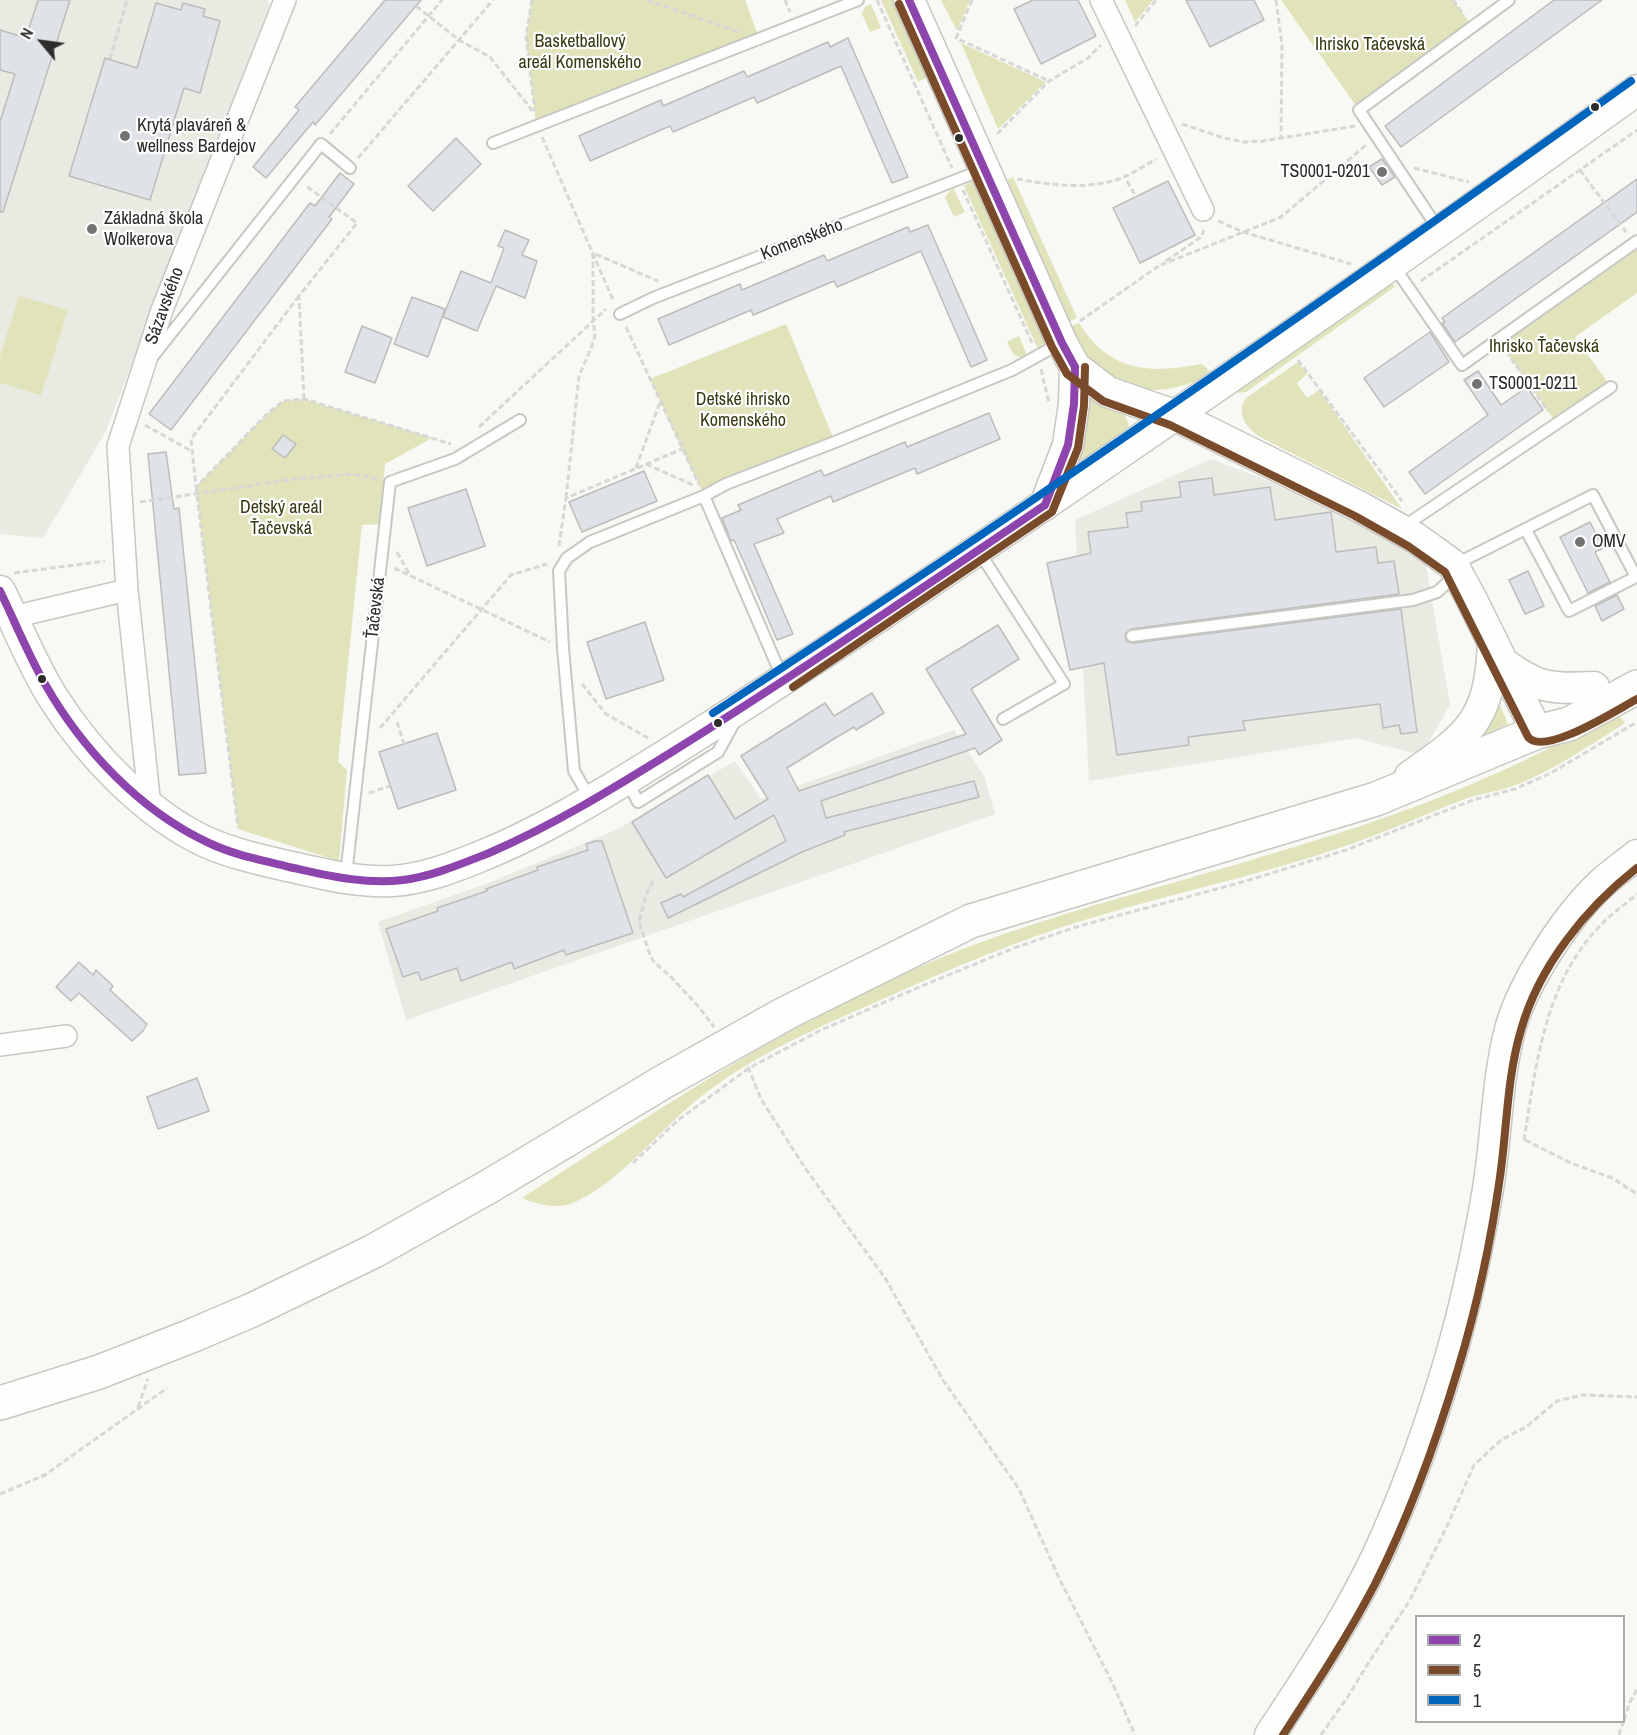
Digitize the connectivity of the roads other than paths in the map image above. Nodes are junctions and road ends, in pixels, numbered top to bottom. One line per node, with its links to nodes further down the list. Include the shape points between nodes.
1 (285, 0): 16 (street, Sázavského)
2 (858, 0): 7 (lane)
3 (909, 0): 9 (street)
4 (1101, 0): 10 (street)
5 (1509, 0): 11 (lane, via 1359,110)
6 (1637, 90): 11 (street)
7 (493, 143)
8 (350, 168): 16 (lane, via 321,144)
9 (986, 168): 14 (lane, Komenského, via 676,288); 15 (street)
10 (1204, 213)
11 (1440, 232): 13 (street)
12 (1633, 239): 13 (lane, via 1462,364)
13 (1391, 275): 18 (street)
14 (620, 314)
15 (1073, 343): 18 (street, via 1108,392); 20 (lane); 21 (street, via 1074,404 1068,445)
16 (142, 370): 27 (street, Sázavského, via 118,446)
17 (1611, 387): 22 (lane, via 1557,424)
18 (1174, 416): 21 (street); 22 (street)
19 (520, 420): 41 (lane, Ťačevská, via 455,459 390,482)
20 (703, 492): 32 (lane); 38 (lane, via 590,542 558,566 574,771)
21 (1045, 505): 24 (street)
22 (1402, 516): 25 (street, via 1414,537)
23 (1526, 530): 23 (lane, via 1569,611 1636,577 1593,495); 25 (lane)
24 (978, 550): 32 (street); 35 (lane, via 1064,684)
25 (1455, 569): 29 (lane, via 1437,592 1413,600); 30 (street)
26 (2, 583): 28 (street)
27 (127, 590): 28 (street); 39 (street, Sázavského)
28 (13, 617): 39 (street, via 55,701 104,765)
29 (1132, 636)
30 (1498, 652): 33 (street, via 1522,677 1538,685 1557,689); 36 (street); 37 (street, via 1479,715 1468,731 1451,748)
31 (1637, 663): 33 (main road)
32 (783, 680): 38 (street)
33 (1594, 687): 36 (main road, via 1561,707)
34 (1637, 687): 36 (main road, via 1569,724)
35 (1003, 719)
36 (1537, 732): 37 (main road)
37 (1376, 799): 44 (main road, via 971,921 788,1012 738,1058 545,1152 372,1252 190,1336 99,1372)
38 (592, 801): 41 (street, via 527,836 434,873 399,881)
39 (150, 806): 41 (street, via 187,832 232,852)
40 (1637, 855): 45 (street, via 1601,884 1570,918 1546,953 1512,1024 1487,1195 1443,1384 1413,1472 1377,1556 1314,1668)
41 (346, 879)
42 (66, 1036): 43 (street)
43 (0, 1045)
44 (0, 1403)
45 (1270, 1735)

